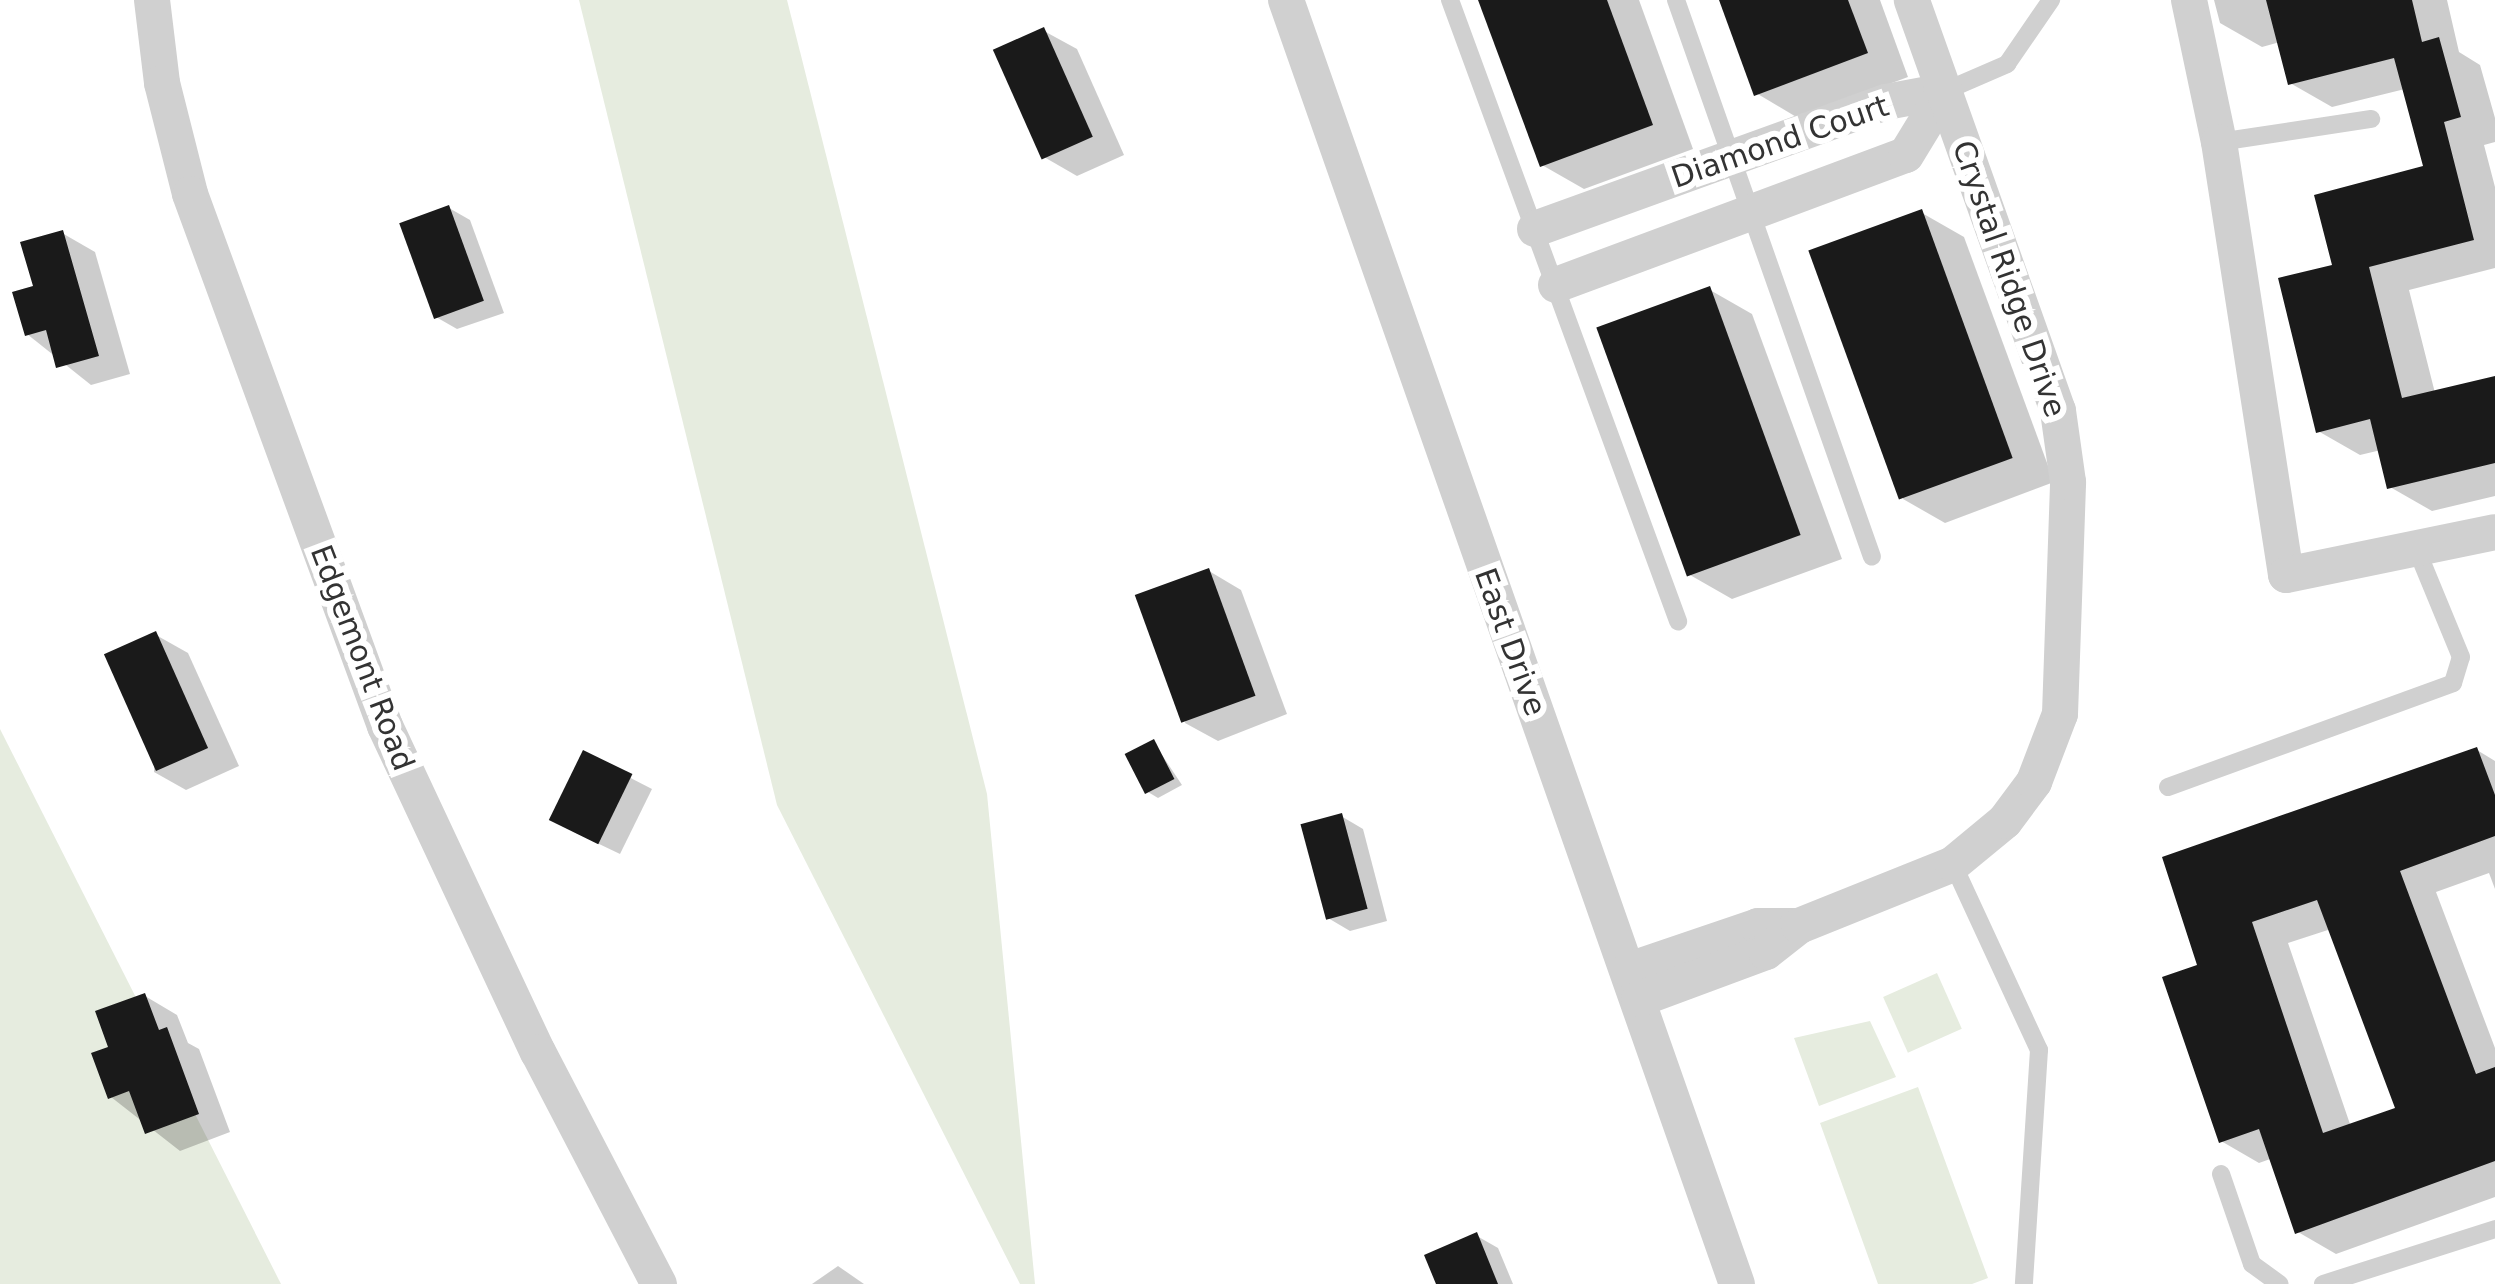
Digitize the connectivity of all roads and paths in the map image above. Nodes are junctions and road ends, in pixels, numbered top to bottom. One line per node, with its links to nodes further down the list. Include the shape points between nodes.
1 (152, 0): 25 (street, Edgemont Road, via 190,194 386,727 496,966)
2 (1286, 0): 21 (street, East Drive, via 1396,331)
3 (1450, 0): 13 (lane)
4 (1676, 0): 11 (lane)
5 (1912, 0): 8 (street, Crystal Ridge Drive)
6 (2051, 0): 8 (lane, via 2007,64)
7 (2188, 0): 10 (street)
8 (1945, 92): 11 (street, Diamond Court, via 1886,102); 12 (street, Diamond Court, via 1906,155); 20 (street, Crystal Ridge Drive, via 2058,411 2068,482 2060,715 2024,795)
9 (2371, 119): 10 (lane)
10 (2219, 142): 16 (street, via 2286,575)
11 (1732, 158): 12 (lane); 13 (street, Diamond Court)
12 (1751, 214): 14 (street, Diamond Court); 17 (lane)
13 (1535, 229): 14 (lane)
14 (1556, 285): 18 (lane)
15 (2495, 532): 16 (street)
16 (2417, 550): 19 (lane, via 2461,657 2453,683)
17 (1872, 557)
18 (1678, 621)
19 (2168, 787)
20 (1953, 864): 21 (street, Crystal Ridge Drive, via 1799,926 1758,926); 27 (lane, via 2039,1051)
21 (1634, 985): 26 (street, East Drive)
22 (2221, 1174): 28 (lane, via 2252,1264)
23 (2495, 1229): 24 (lane)
24 (2371, 1277): 29 (lane)
25 (659, 1284)
26 (1737, 1284)
27 (2024, 1284)
28 (2280, 1284)
29 (2324, 1284)

